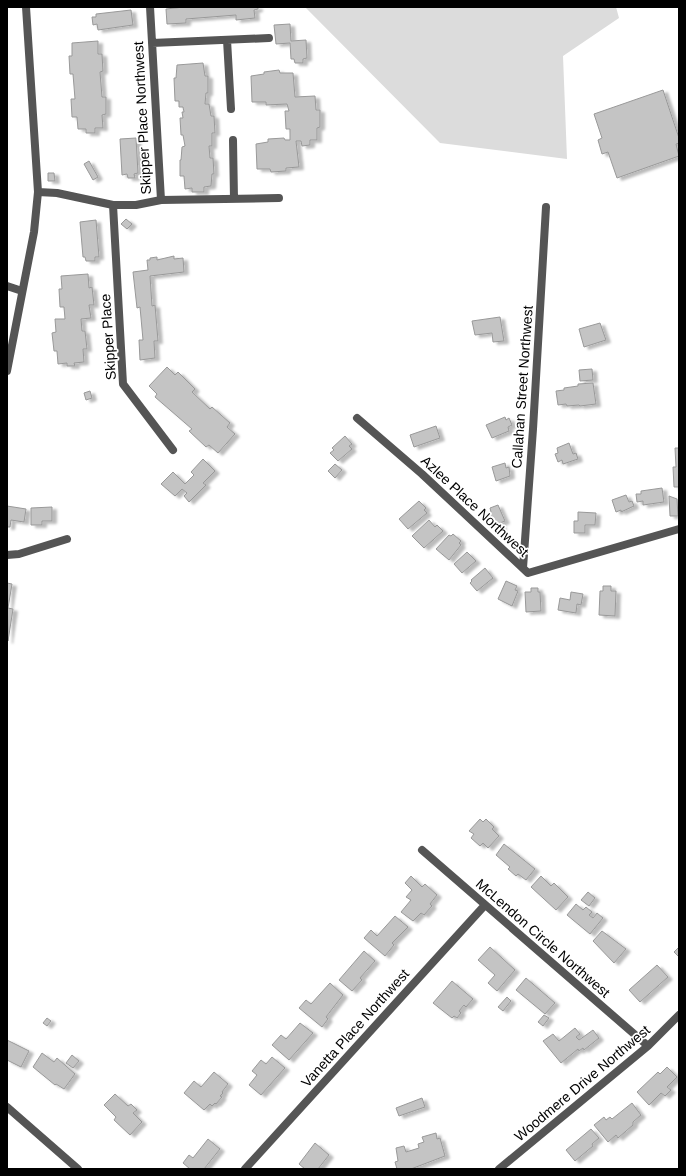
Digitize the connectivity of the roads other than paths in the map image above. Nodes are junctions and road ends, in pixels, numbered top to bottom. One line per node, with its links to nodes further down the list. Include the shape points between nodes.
1 (26, 7): 8 (street)
2 (150, 7): 5 (street, Skipper Place Northwest)
3 (269, 38): 4 (street)
4 (227, 40): 5 (street); 6 (street)
5 (152, 43): 11 (street, Skipper Place Northwest)
6 (231, 109)
7 (233, 140): 9 (street)
8 (38, 192): 12 (street, Skipper Place Northwest, via 57,193); 15 (street, via 34,232)
9 (234, 198): 10 (street); 11 (street)
10 (279, 198)
11 (161, 200): 12 (street, Skipper Place Northwest, via 136,205)
12 (113, 205): 18 (street, Skipper Place, via 123,384)
13 (546, 207): 22 (street, Callahan Street Northwest)
14 (7, 286): 15 (street)
15 (22, 291): 16 (street)
16 (7, 372)
17 (358, 418): 22 (street, Azlee Place Northwest)
18 (173, 450)
19 (679, 529): 22 (street, Azlee Place Northwest, via 528,573)
20 (67, 539): 21 (street, via 19,554)
21 (7, 555)
22 (523, 568)
23 (422, 850): 24 (street, McLendon Circle Northwest)
24 (485, 905): 26 (street, McLendon Circle Northwest); 29 (street, Vanetta Place Northwest)
25 (679, 1014): 26 (street, Woodmere Drive Northwest)
26 (648, 1046): 30 (street, Woodmere Drive Northwest)
27 (7, 1107): 28 (street)
28 (78, 1169)
29 (245, 1169)
30 (499, 1169)

